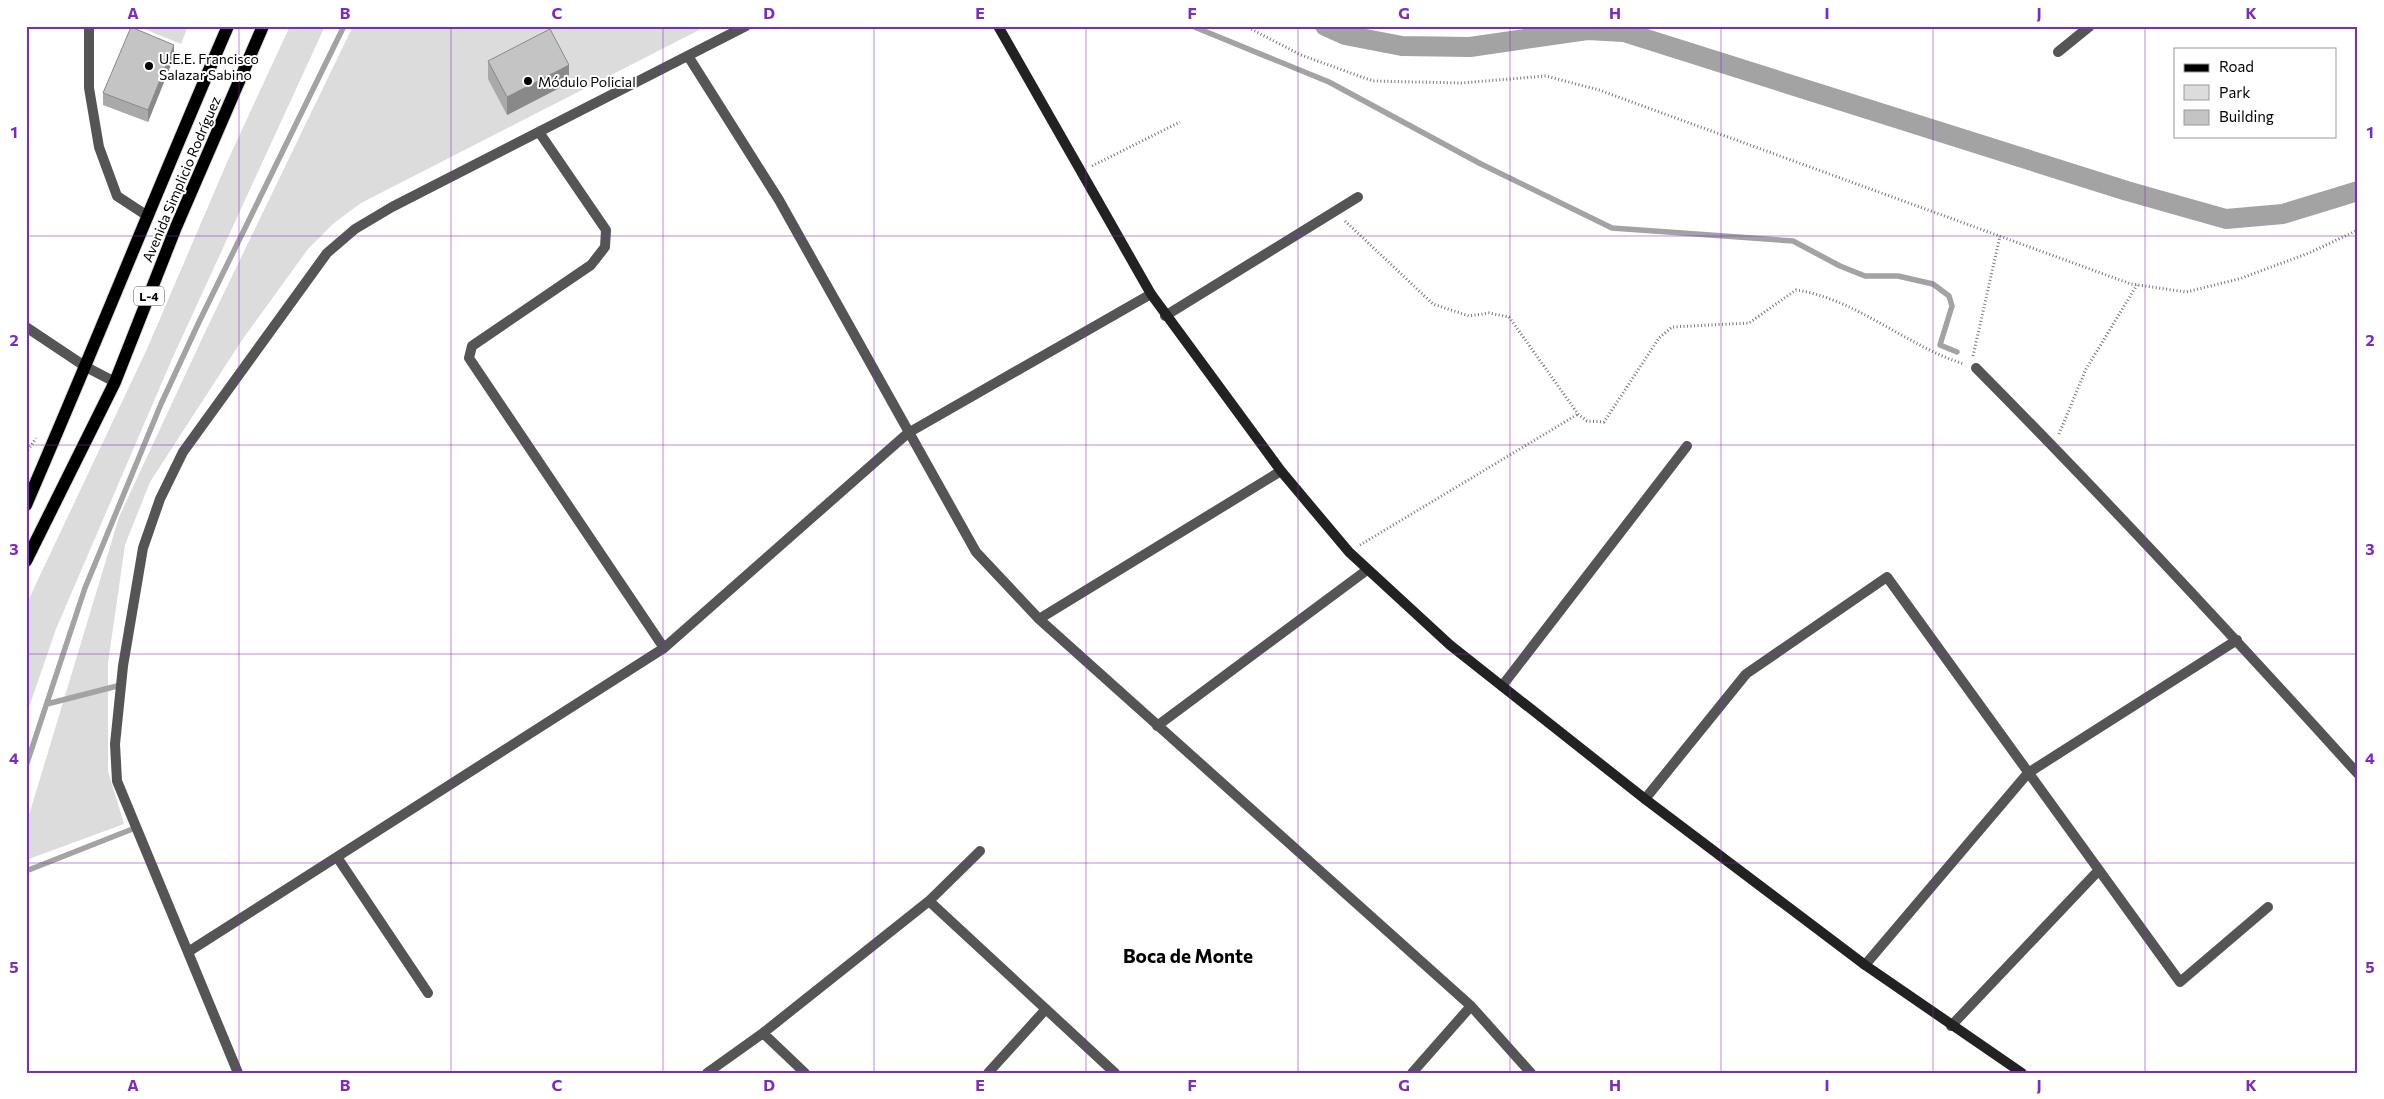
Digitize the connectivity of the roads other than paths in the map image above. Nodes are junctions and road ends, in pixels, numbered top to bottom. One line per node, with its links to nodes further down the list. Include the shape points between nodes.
1 (89, 26): 11 (street, via 89,88 99,147 117,196)
2 (228, 26): 11 (main road, Avenida Simplicio Rodríguez / L-4)
3 (263, 26): 17 (main road, Avenida Simplicio Rodríguez / L-4, via 176,227)
4 (746, 26): 8 (street)
5 (998, 26): 12 (main road)
6 (2090, 26): 7 (street)
7 (2058, 52)
8 (688, 56): 9 (street); 18 (street, via 779,200)
9 (540, 132): 26 (street, via 606,230 605,247 591,265 472,346 469,358); 37 (street, via 392,207 355,229 327,253 183,452 160,499 142,548 123,666 115,744 117,781)
10 (1358, 197): 13 (street)
11 (146, 215): 15 (main road, Avenida Simplicio Rodríguez / L-4)
12 (1150, 294): 13 (main road); 18 (street)
13 (1165, 316): 20 (main road)
14 (26, 328): 15 (street)
15 (86, 367): 17 (street); 21 (main road, Avenida Simplicio Rodríguez / L-4)
16 (1976, 368): 25 (street)
17 (115, 382): 22 (main road, Avenida Simplicio Rodríguez / L-4)
18 (908, 433): 24 (street, via 976,552); 26 (street)
19 (1687, 446): 27 (street)
20 (1281, 471): 23 (main road); 24 (street)
21 (26, 505)
22 (26, 561)
23 (1367, 570): 27 (main road); 28 (street)
24 (1040, 619): 28 (street)
25 (2237, 640): 29 (street); 30 (street)
26 (664, 648): 33 (street)
27 (1502, 686): 31 (main road)
28 (1157, 726): 40 (street)
29 (2028, 773): 31 (street, via 1887,577 1746,674); 34 (street); 38 (street)
30 (2358, 774)
31 (1645, 799): 38 (main road)
32 (980, 851): 35 (street)
33 (337, 857): 37 (street); 39 (street)
34 (2099, 870): 36 (street, via 2180,982); 42 (street)
35 (929, 902): 41 (street); 43 (street)
36 (2268, 907)
37 (188, 952): 44 (street)
38 (1866, 965): 42 (main road)
39 (428, 993)
40 (1472, 1006): 49 (street); 50 (street)
41 (1046, 1009): 47 (street); 48 (street)
42 (1951, 1026): 51 (main road)
43 (763, 1034): 45 (street); 46 (street)
44 (238, 1073)
45 (706, 1073)
46 (805, 1073)
47 (988, 1073)
48 (1115, 1073)
49 (1412, 1073)
50 (1531, 1073)
51 (2022, 1073)

